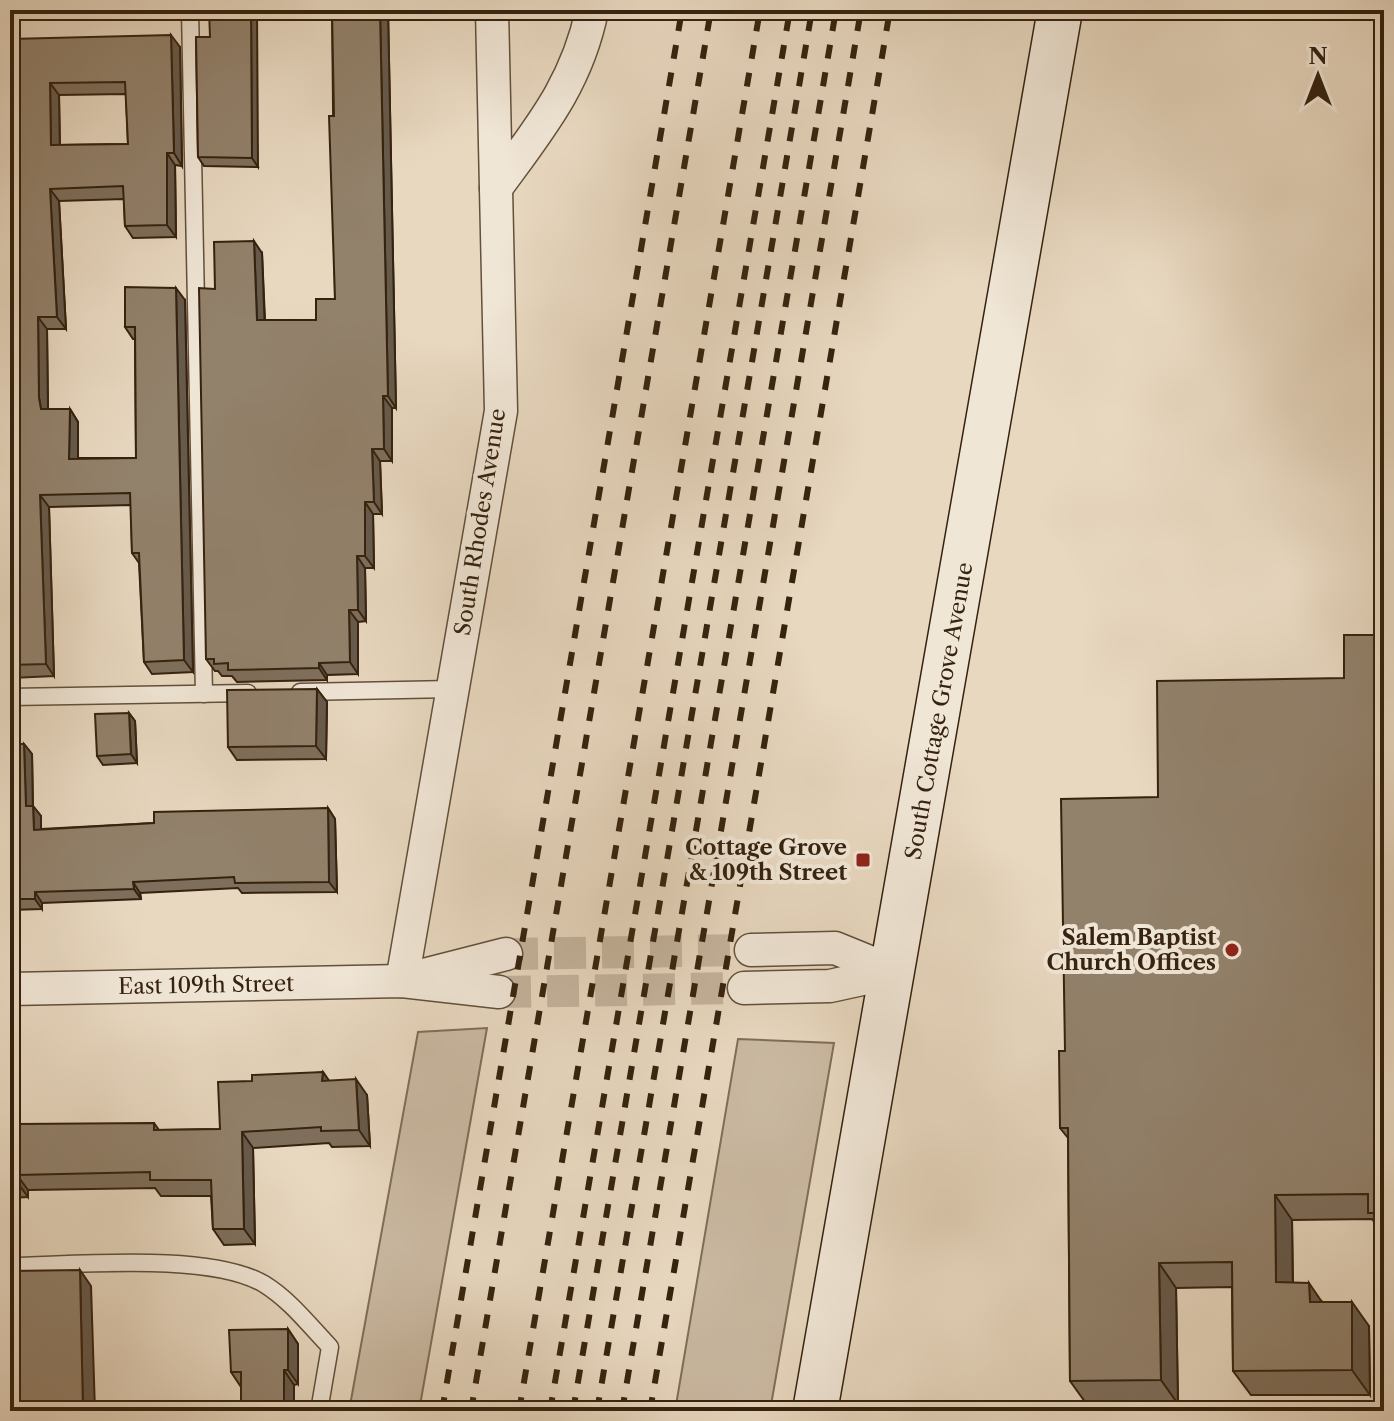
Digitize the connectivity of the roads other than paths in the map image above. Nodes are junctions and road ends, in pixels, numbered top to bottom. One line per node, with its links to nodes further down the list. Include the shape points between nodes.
1 (190, 10): 7 (lane)
2 (492, 10): 5 (street, South Rhodes Avenue)
3 (592, 10): 5 (street, via 584,49 559,102)
4 (1060, 10): 11 (street, South Cottage Grove Avenue)
5 (496, 188): 6 (street, South Rhodes Avenue, via 501,411)
6 (452, 689): 7 (lane); 12 (street, South Rhodes Avenue)
7 (204, 694): 8 (lane)
8 (10, 697)
9 (751, 950): 11 (street, via 835,948)
10 (506, 954): 12 (street, East 109th Street)
11 (894, 972): 13 (street, via 830,986); 18 (street, South Cottage Grove Avenue)
12 (402, 981): 14 (street, East 109th Street); 15 (street, East 109th Street)
13 (744, 988)
14 (10, 989)
15 (499, 992)
16 (10, 1266): 17 (lane, via 202,1264 264,1284 291,1304 330,1347)
17 (319, 1411)
18 (815, 1411)

